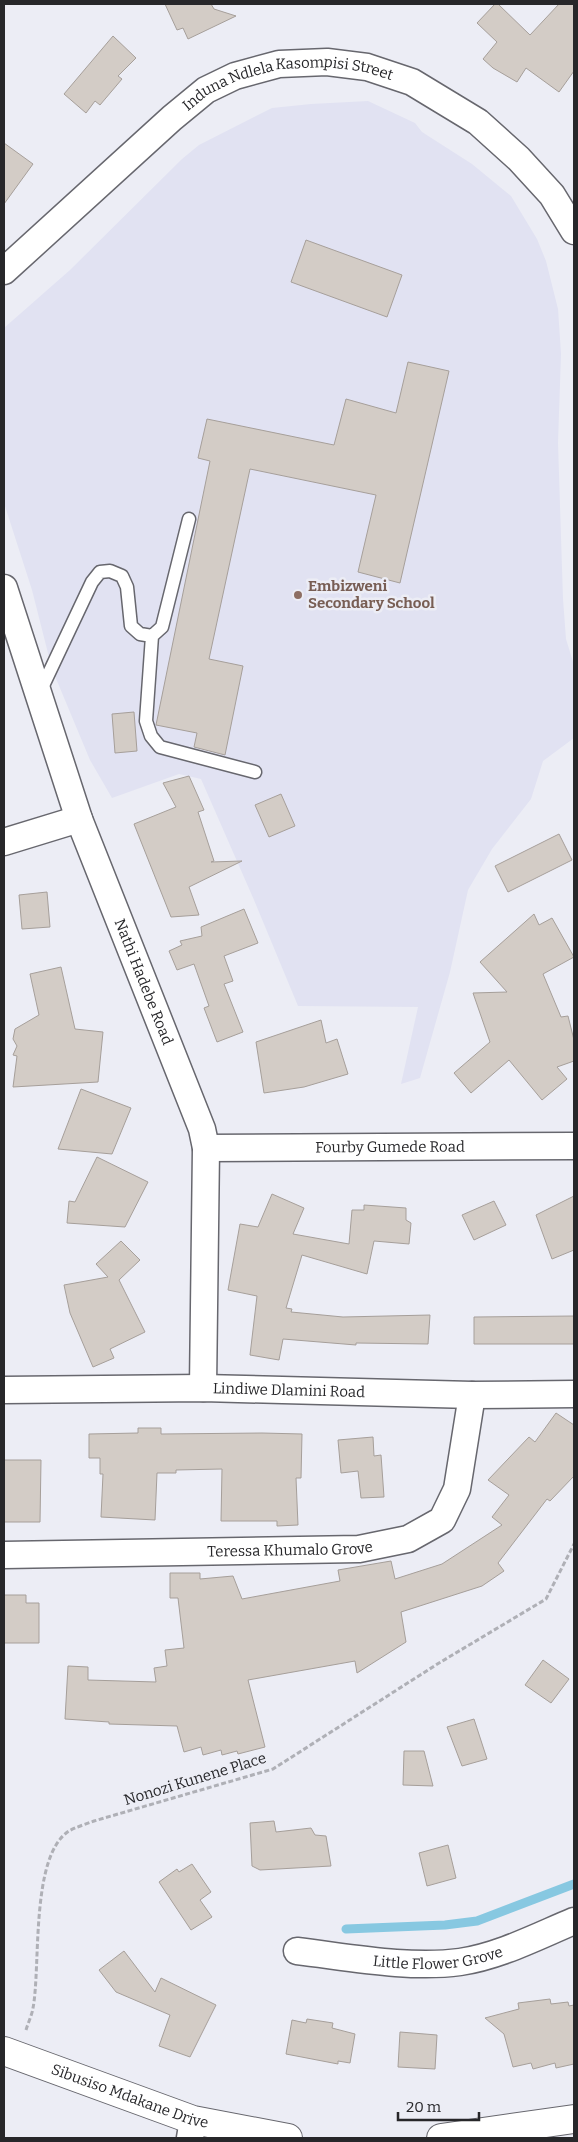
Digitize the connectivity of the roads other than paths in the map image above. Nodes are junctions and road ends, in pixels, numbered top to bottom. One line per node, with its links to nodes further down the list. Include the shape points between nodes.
1 (574, 230): 2 (street, Induna Ndlela Kasompisi Street, via 552,195 519,159 478,122 412,82 367,67 327,62 279,64 236,76 206,90)
2 (4, 271)
3 (190, 519): 5 (lane, via 162,627)
4 (4, 588): 6 (street, Nathi Hadebe Road)
5 (152, 636): 6 (lane, via 140,634 131,626 127,587 122,576 110,571 100,572 92,582); 7 (lane, via 146,721 150,736 160,747)
6 (39, 695): 8 (street, Nathi Hadebe Road)
7 (255, 772)
8 (79, 819): 9 (street); 11 (street, Nathi Hadebe Road, via 202,1129)
9 (4, 842)
10 (574, 1146): 11 (street, Fourby Gumede Road)
11 (206, 1148): 12 (street, Nathi Hadebe Road)
12 (203, 1388): 13 (street, Lindiwe Dlamini Road); 15 (street, Lindiwe Dlamini Road)
13 (4, 1390)
14 (574, 1394): 15 (street, Lindiwe Dlamini Road)
15 (472, 1395): 16 (street, Teressa Khumalo Grove, via 458,1489 442,1520 408,1539 359,1549)
16 (4, 1556)
17 (574, 1920): 18 (street, Little Flower Grove, via 505,1950 461,1962 420,1964)
18 (297, 1951)
19 (10, 2053): 21 (street, Sibusiso Mdakane Drive)
20 (574, 2119): 23 (street)
21 (191, 2129): 22 (street, Sibusiso Mdakane Drive)
22 (288, 2138)
23 (441, 2138)

